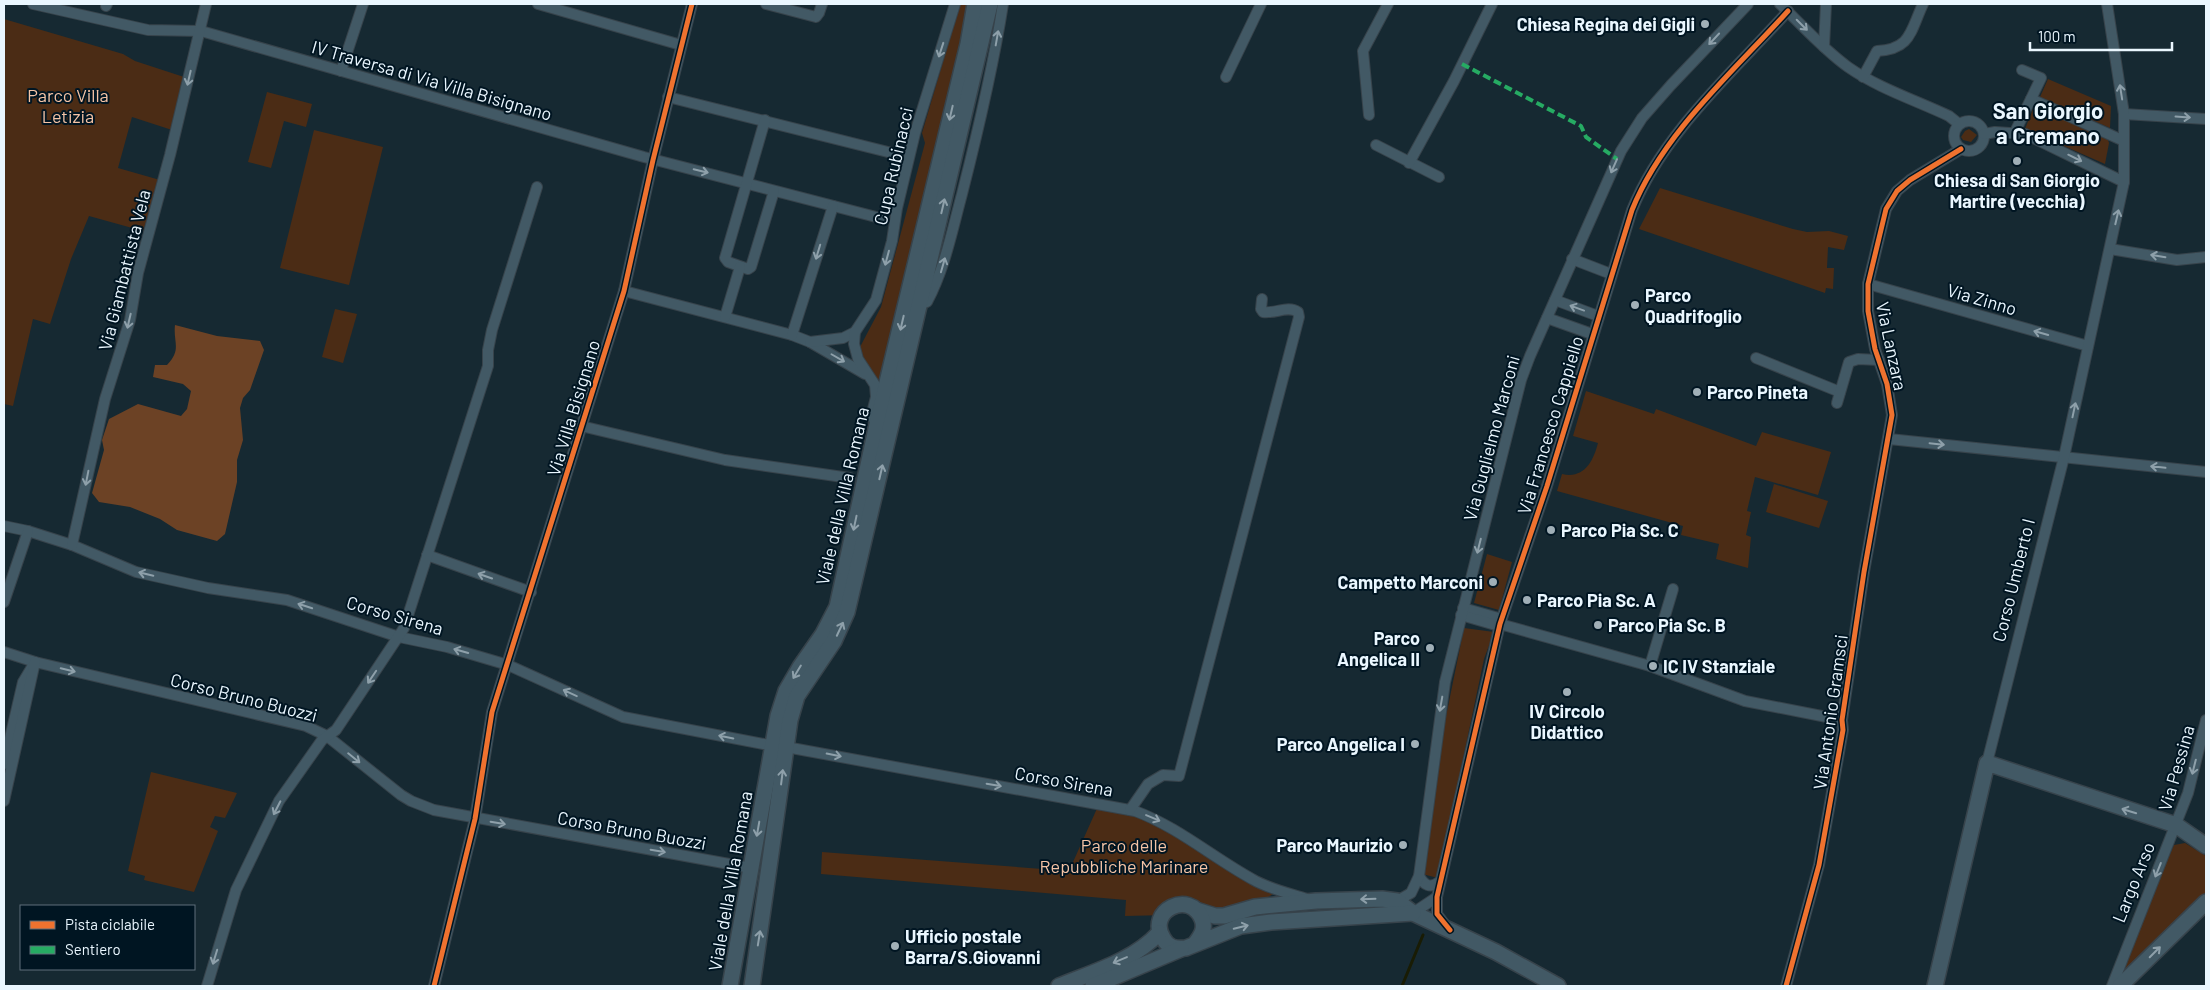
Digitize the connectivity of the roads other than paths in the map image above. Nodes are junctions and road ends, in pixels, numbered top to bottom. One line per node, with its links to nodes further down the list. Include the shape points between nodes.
1 (34, 4): 19 (street, IV Traversa di Via Villa Bisignano, via 152,30)
2 (206, 4): 19 (street, Via Giambattista Vela)
3 (363, 4): 23 (street)
4 (538, 4): 16 (street)
5 (692, 4): 20 (street, Via Villa Bisignano)
6 (766, 4): 7 (street, via 816,17)
7 (822, 4)
8 (955, 4): 60 (street, Cupa Rubinacci, one-way to 60, via 915,134 876,300)
9 (1259, 4): 24 (street)
10 (1388, 4): 29 (street, via 1363,51)
11 (1492, 4): 40 (street)
12 (1748, 4): 50 (street, Via Guglielmo Marconi, one-way to 50, via 1642,118 1621,151)
13 (1826, 4): 21 (street)
14 (1923, 4): 25 (street, via 1906,41 1892,50 1877,51)
15 (2107, 4): 28 (street, Corso Umberto I, one-way to 15)
16 (560, 7): 20 (street)
17 (986, 7): 72 (main road, Viale della Villa Romana, one-way to 72, via 968,44); 93 (main road, Viale della Villa Romana, one-way to 17, via 797,696 834,642 847,612)
18 (1784, 8): 21 (street, one-way to 21); 52 (street, Via Francesco Cappiello, via 1661,154 1643,183)
19 (201, 31): 23 (street, IV Traversa di Via Villa Bisignano); 78 (street, Via Giambattista Vela, one-way to 78, via 138,273 124,343 105,400)
20 (681, 45): 26 (street, Via Villa Bisignano)
21 (1824, 47): 25 (street)
22 (2022, 70): 27 (street, via 2041,78)
23 (341, 71): 39 (street, IV Traversa di Via Villa Bisignano)
24 (1226, 77)
25 (1863, 77): 32 (street, via 1949,116)
26 (668, 97): 31 (street); 39 (street, Via Villa Bisignano)
27 (2031, 99): 33 (street); 35 (street)
28 (2124, 114): 30 (street, one-way to 30); 35 (street, Corso Umberto I)
29 (1369, 115)
30 (2206, 119)
31 (765, 120): 38 (street); 43 (street)
32 (1959, 124): 34 (street, via 1971,120 1982,128); 37 (street, via 1953,134 1956,145)
33 (2015, 132): 34 (street); 42 (street, one-way to 42)
34 (1984, 134): 37 (street, via 1983,143 1977,149)
35 (2124, 141): 42 (street, Corso Umberto I)
36 (1376, 145): 40 (street)
37 (1961, 149): 53 (street, Via Lanzara, via 1897,191 1886,208)
38 (896, 154)
39 (653, 160): 43 (street, IV Traversa di Via Villa Bisignano, one-way to 43); 54 (street, Via Villa Bisignano)
40 (1409, 163): 41 (street)
41 (1439, 177)
42 (2124, 182): 48 (street, Corso Umberto I, one-way to 42)
43 (746, 184): 45 (street, IV Traversa di Via Villa Bisignano); 51 (street, via 725,258)
44 (537, 187): 79 (street, via 492,330 488,366)
45 (774, 191): 46 (street, IV Traversa di Via Villa Bisignano); 51 (street, via 751,267)
46 (833, 206): 47 (street, IV Traversa di Via Villa Bisignano); 62 (street, one-way to 62)
47 (880, 218)
48 (2110, 249): 49 (street, one-way to 48, via 2177,260); 64 (street, Corso Umberto I)
49 (2206, 257)
50 (1572, 259): 52 (street); 56 (street, Via Guglielmo Marconi)
51 (740, 266): 58 (street)
52 (1611, 274): 57 (street, Via Francesco Cappiello)
53 (1868, 284): 64 (street, Via Zinno, one-way to 53); 66 (street, Via Lanzara, via 1868,311)
54 (624, 292): 58 (street); 70 (street, Via Villa Bisignano)
55 (1262, 299): 97 (street, via 1260,309 1263,312 1290,308 1298,312 1299,317 1179,776 1163,775 1148,784)
56 (1555, 300): 57 (street, one-way to 56); 59 (street, Via Guglielmo Marconi)
57 (1598, 316): 61 (street, Via Francesco Cappiello)
58 (725, 317): 62 (street)
59 (1547, 318): 61 (street); 83 (street, Via Guglielmo Marconi, one-way to 83, via 1521,380)
60 (855, 332): 63 (street, via 843,338); 67 (street, via 854,344)
61 (1592, 334): 84 (street, Via Francesco Cappiello, via 1547,486)
62 (792, 335): 63 (street)
63 (810, 342): 67 (street, one-way to 67)
64 (2088, 346): 73 (street, Corso Umberto I, one-way to 64)
65 (1756, 358): 68 (street)
66 (1879, 360): 68 (street, via 1858,358 1849,362); 71 (street, Via Lanzara, via 1892,415)
67 (866, 374): 72 (street, via 875,385 876,397 867,437)
68 (1840, 392): 69 (street)
69 (1837, 403)
70 (581, 426): 75 (street, via 725,460); 81 (street, Via Villa Bisignano)
71 (1889, 439): 73 (street, one-way to 73); 90 (street, Via Antonio Gramsci, via 1864,572)
72 (870, 458): 93 (main road, Viale della Villa Romana, one-way to 93, via 837,607 786,691 778,716)
73 (2064, 458): 74 (street, one-way to 73); 94 (street, Corso Umberto I)
74 (2206, 472)
75 (850, 478)
76 (4, 526): 77 (street, Corso Sirena)
77 (28, 531): 78 (street, Corso Sirena); 82 (street)
78 (72, 545): 85 (street, Corso Sirena, one-way to 78, via 287,600 208,588 136,572)
79 (427, 555): 81 (street, one-way to 79); 85 (street)
80 (1672, 589): 89 (street)
81 (532, 592): 88 (street, Via Villa Bisignano)
82 (4, 602)
83 (1462, 612): 84 (street); 103 (street, Via Guglielmo Marconi, one-way to 103, via 1440,712)
84 (1500, 623): 89 (street); 104 (street, Via Francesco Cappiello)
85 (399, 636): 88 (street, Corso Sirena, one-way to 85); 92 (street, one-way to 92, via 336,730)
86 (4, 652): 87 (street, Corso Bruno Buozzi)
87 (35, 662): 92 (street, Corso Bruno Buozzi, one-way to 92, via 306,726); 95 (street, via 23,682); 96 (street)
88 (508, 665): 93 (street, Corso Sirena, one-way to 88, via 623,717); 98 (street, Via Villa Bisignano, via 492,712)
89 (1650, 666): 90 (street, Via Antonio Gramsci, via 1745,700)
90 (1842, 720): 121 (street, Via Antonio Gramsci, via 1843,730 1819,865)
91 (2206, 720): 99 (street, Via Pessina, one-way to 99)
92 (327, 736): 98 (street, Corso Bruno Buozzi, one-way to 98, via 412,802); 115 (street, one-way to 115, via 280,802 236,890)
93 (780, 747): 97 (street, Corso Sirena, one-way to 97); 101 (main road, Viale della Villa Romana, one-way to 101); 102 (main road, Viale della Villa Romana, one-way to 93)
94 (1987, 763): 99 (main road, one-way to 94); 122 (main road, Corso Umberto I)
95 (4, 764)
96 (4, 801)
97 (1130, 810): 106 (street, Corso Sirena, one-way to 106, via 1158,820 1254,880 1278,891)
98 (476, 818): 101 (street, Corso Bruno Buozzi, one-way to 101); 116 (street, Via Villa Bisignano)
99 (2176, 825): 100 (main road); 123 (street, Largo Arso, one-way to 123)
100 (2206, 846)
101 (751, 868): 102 (main road); 117 (main road, Viale della Villa Romana)
102 (770, 871): 118 (main road, Viale della Villa Romana, one-way to 102)
103 (1419, 876): 104 (street, via 1428,886); 107 (street, Via Guglielmo Marconi, via 1412,893)
104 (1440, 882): 105 (street, Via Francesco Cappiello)
105 (1436, 896): 110 (street); 111 (street, via 1437,914)
106 (1316, 901): 107 (main road, one-way to 106); 109 (main road, via 1255,907 1224,916)
107 (1397, 901): 110 (main road)
108 (2206, 902): 124 (main road, one-way to 108)
109 (1196, 910): 112 (main road, via 1183,904 1164,911); 113 (main road, via 1203,929)
110 (1413, 913): 111 (main road); 113 (main road, one-way to 110, via 1241,926)
111 (1450, 930): 114 (main road)
112 (1159, 933): 113 (main road, via 1172,947); 119 (main road, one-way to 119, via 1133,955)
113 (1188, 946): 120 (main road)
114 (1552, 984)
115 (206, 986)
116 (434, 986)
117 (730, 986)
118 (752, 986)
119 (1058, 986)
120 (1093, 986)
121 (1786, 986)
122 (1935, 986)
123 (2112, 986)
124 (2120, 986)

